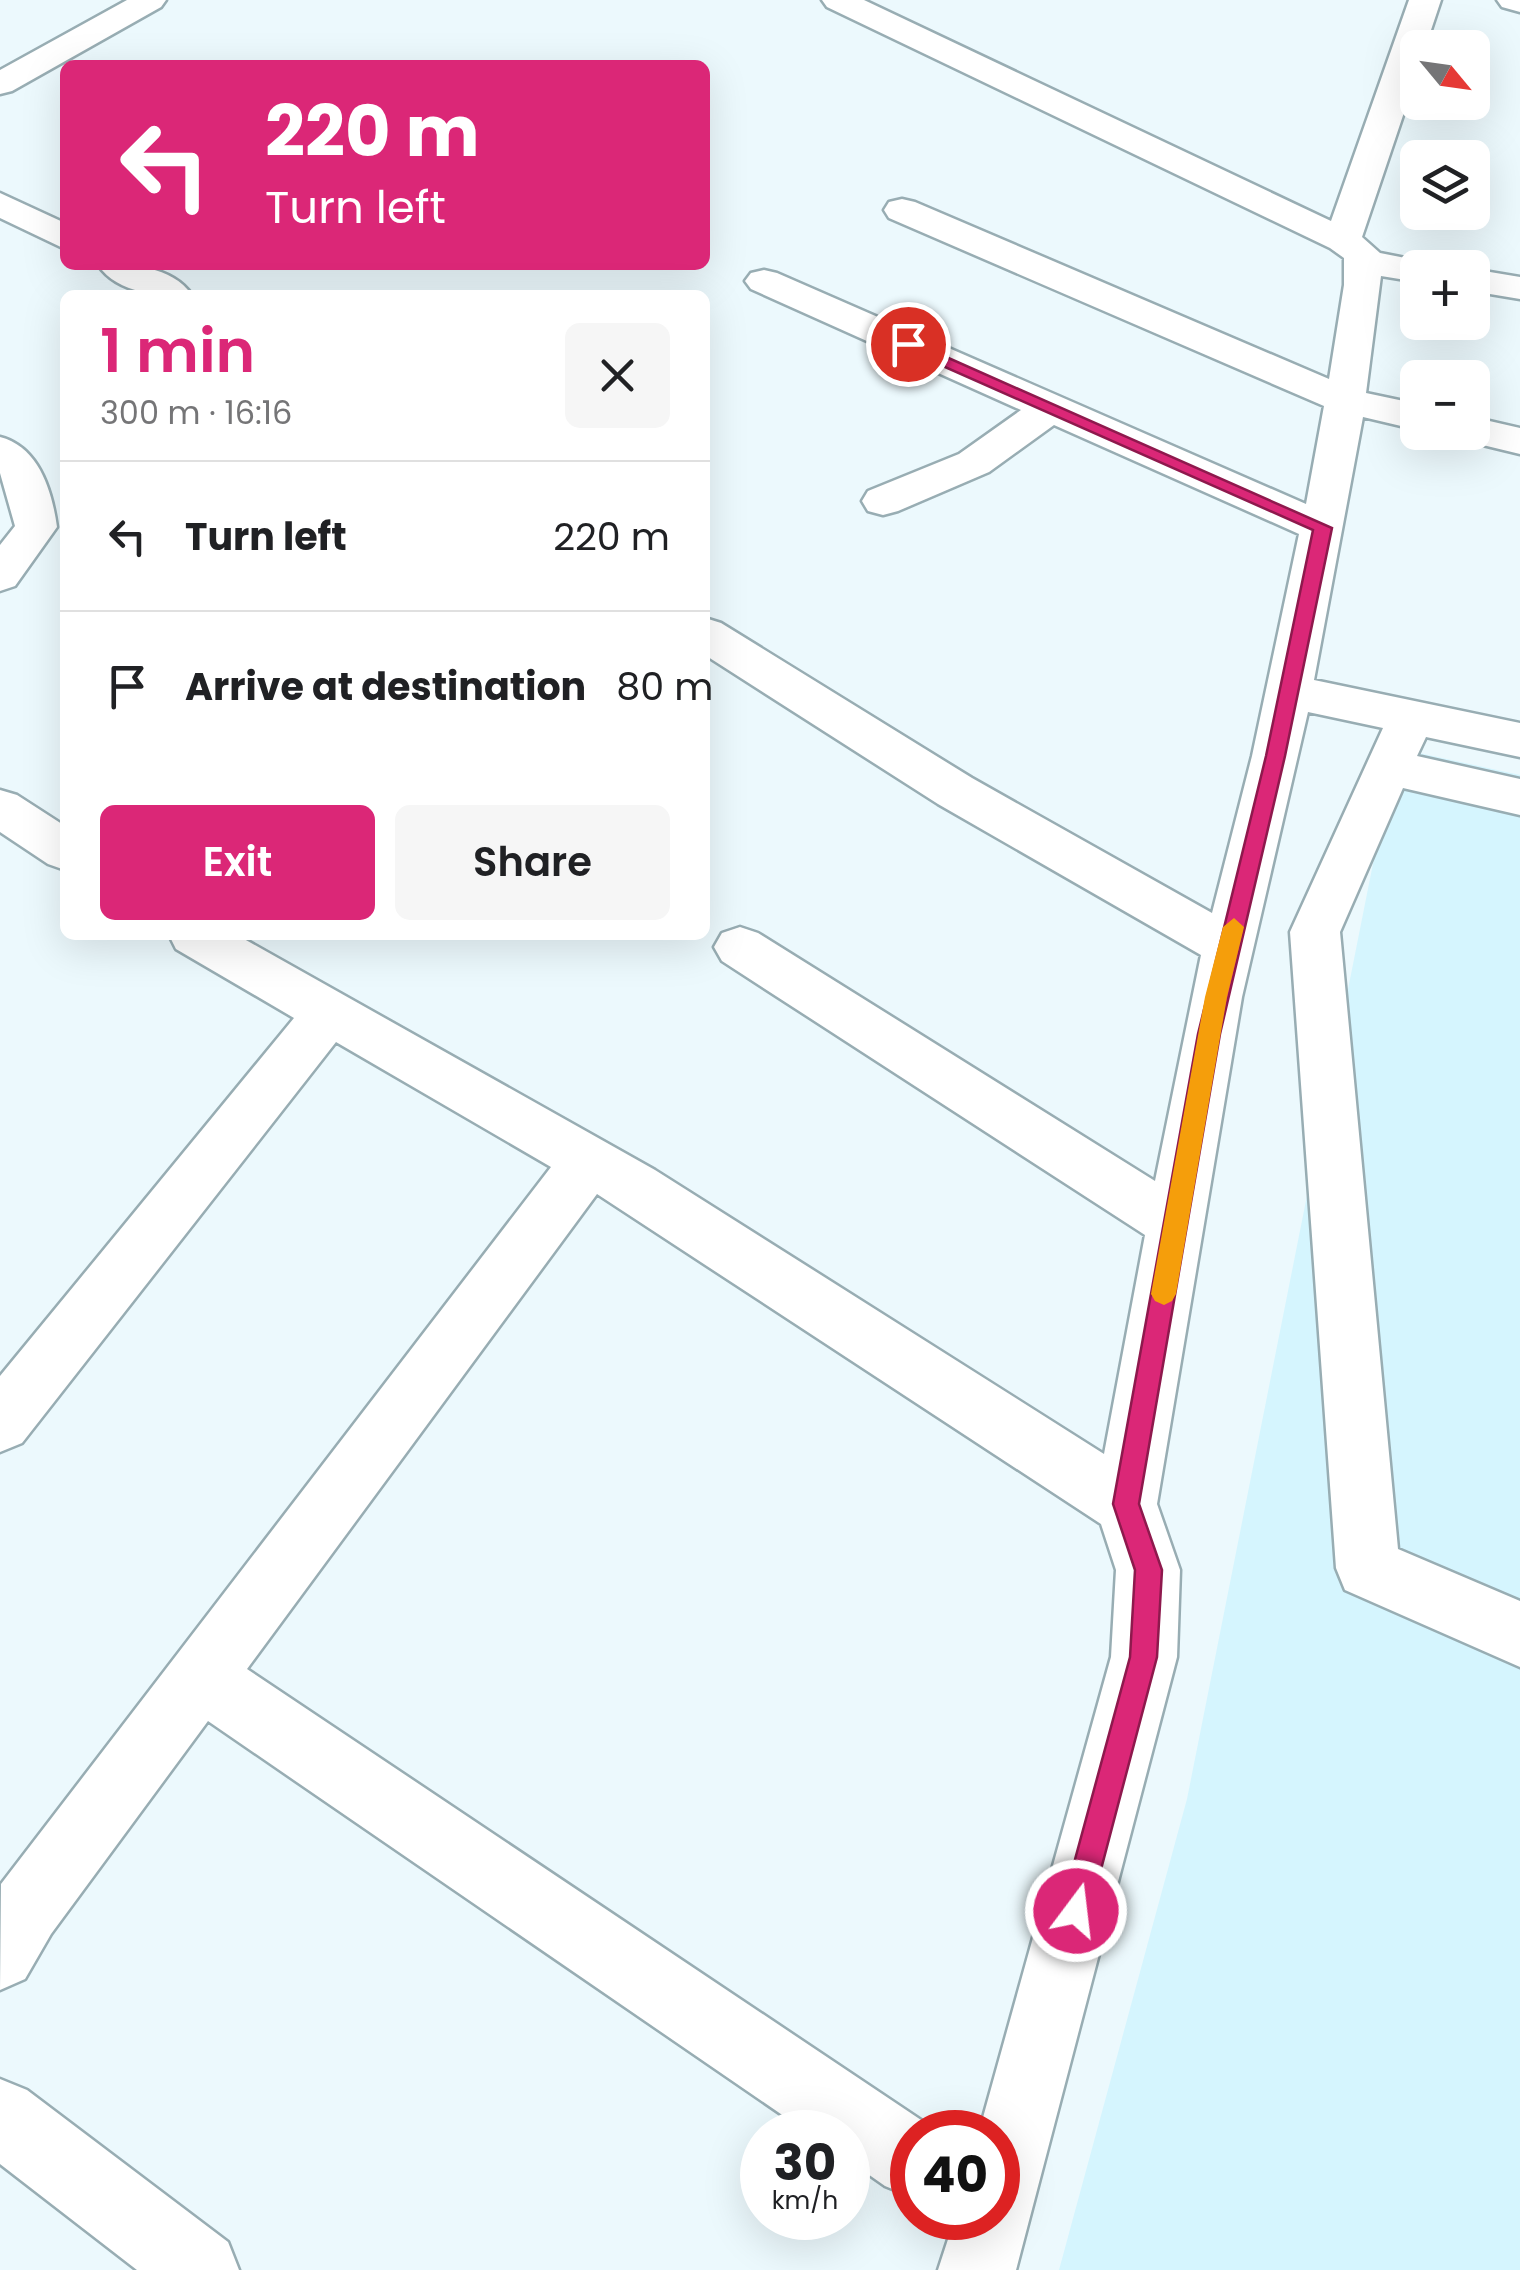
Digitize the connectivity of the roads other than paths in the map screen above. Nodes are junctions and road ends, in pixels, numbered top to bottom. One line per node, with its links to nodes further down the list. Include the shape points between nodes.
1 (150, 0): 4 (street)
2 (838, 0): 8 (street)
3 (1425, 0): 8 (street)
4 (0, 84)
5 (0, 204): 7 (street)
6 (902, 210): 15 (street)
7 (60, 235)
8 (1353, 251): 9 (street); 15 (street, via 1363,285)
9 (1400, 265)
10 (126, 270): 14 (street)
11 (764, 281): 16 (street)
12 (1490, 283): 13 (street)
13 (1520, 288)
14 (164, 290)
15 (1346, 401): 17 (street); 22 (street)
16 (1051, 408): 21 (street, via 974,463); 22 (street)
17 (1400, 413)
18 (1490, 434): 19 (street)
19 (1520, 441)
20 (0, 450): 23 (street, via 33,497 36,527)
21 (883, 500)
22 (1323, 528): 25 (street)
23 (0, 576)
24 (710, 637): 34 (street, via 955,791)
25 (1289, 690): 26 (street); 34 (street)
26 (1411, 716): 27 (street); 28 (street)
27 (1520, 740)
28 (1388, 766): 29 (street); 40 (street, via 1315,932 1368,1568)
29 (1520, 796)
30 (0, 808): 31 (street)
31 (60, 848)
32 (223, 941): 35 (street)
33 (740, 946): 37 (street)
34 (1229, 947): 37 (street)
35 (330, 1012): 36 (street); 38 (street)
36 (590, 1161): 39 (street); 41 (street)
37 (1176, 1224): 39 (street)
38 (0, 1423)
39 (1126, 1504): 44 (street, via 1148,1570 1144,1657)
40 (1520, 1634)
41 (200, 1677): 42 (street, via 26,1909); 45 (street)
42 (0, 1954)
43 (0, 2117): 47 (street)
44 (1020, 2119)
45 (890, 2145)
46 (986, 2240): 48 (street)
47 (200, 2270)
48 (977, 2270)

